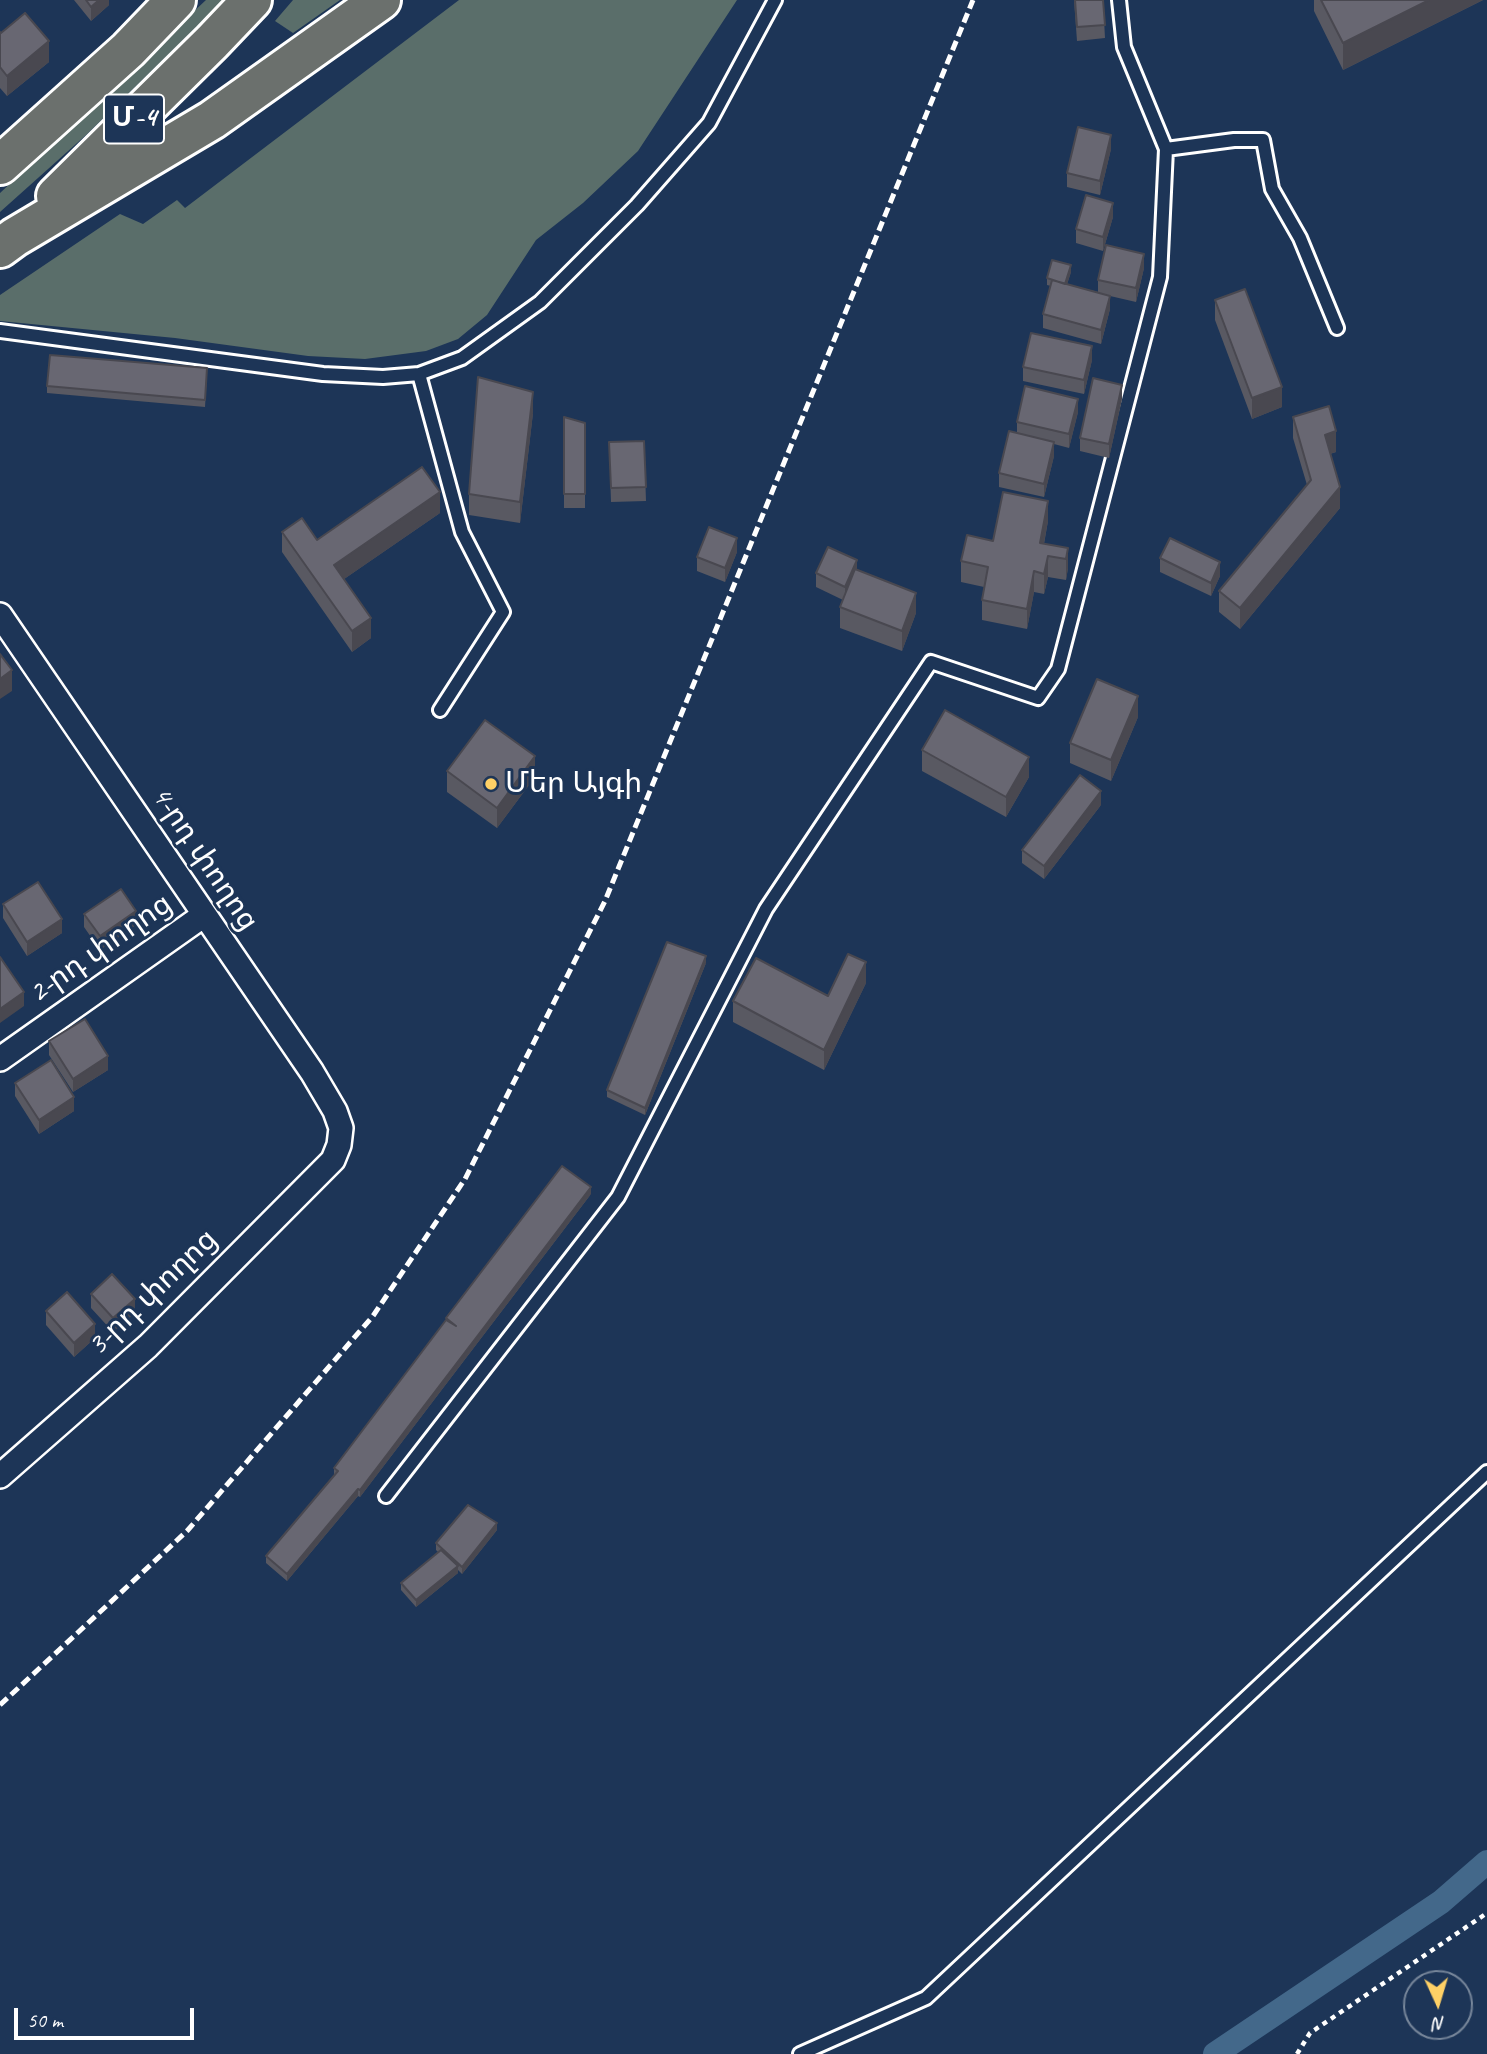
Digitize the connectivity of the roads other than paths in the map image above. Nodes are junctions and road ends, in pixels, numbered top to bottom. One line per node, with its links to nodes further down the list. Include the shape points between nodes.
1 (176, 0): 7 (highway, Մ-4, via 128,50)
2 (251, 0): 8 (highway, Մ-4)
3 (381, 0): 8 (highway, via 212,121)
4 (775, 0): 11 (lane, via 709,123 637,205 540,302 462,358)
5 (1119, 0): 6 (lane, via 1124,47)
6 (1167, 149): 9 (lane, via 1263,140 1272,190 1300,238); 19 (lane, via 1160,277 1058,669 1038,698 931,662 766,909 618,1197)
7 (0, 165)
8 (8, 242)
9 (1337, 327)
10 (0, 331): 11 (lane, via 323,374)
11 (419, 374): 13 (lane, via 462,532 503,612)
12 (0, 615): 14 (street, 4-րդ փողոց)
13 (440, 710)
14 (204, 915): 15 (street, 2-րդ փողոց); 16 (street, 4-րդ փողոց, via 312,1072 335,1111)
15 (0, 1059)
16 (340, 1145): 18 (street, 3-րդ փողոց, via 333,1160 148,1346)
17 (1487, 1472): 20 (lane, via 926,1998)
18 (0, 1476)
19 (386, 1496)
20 (800, 2054)

